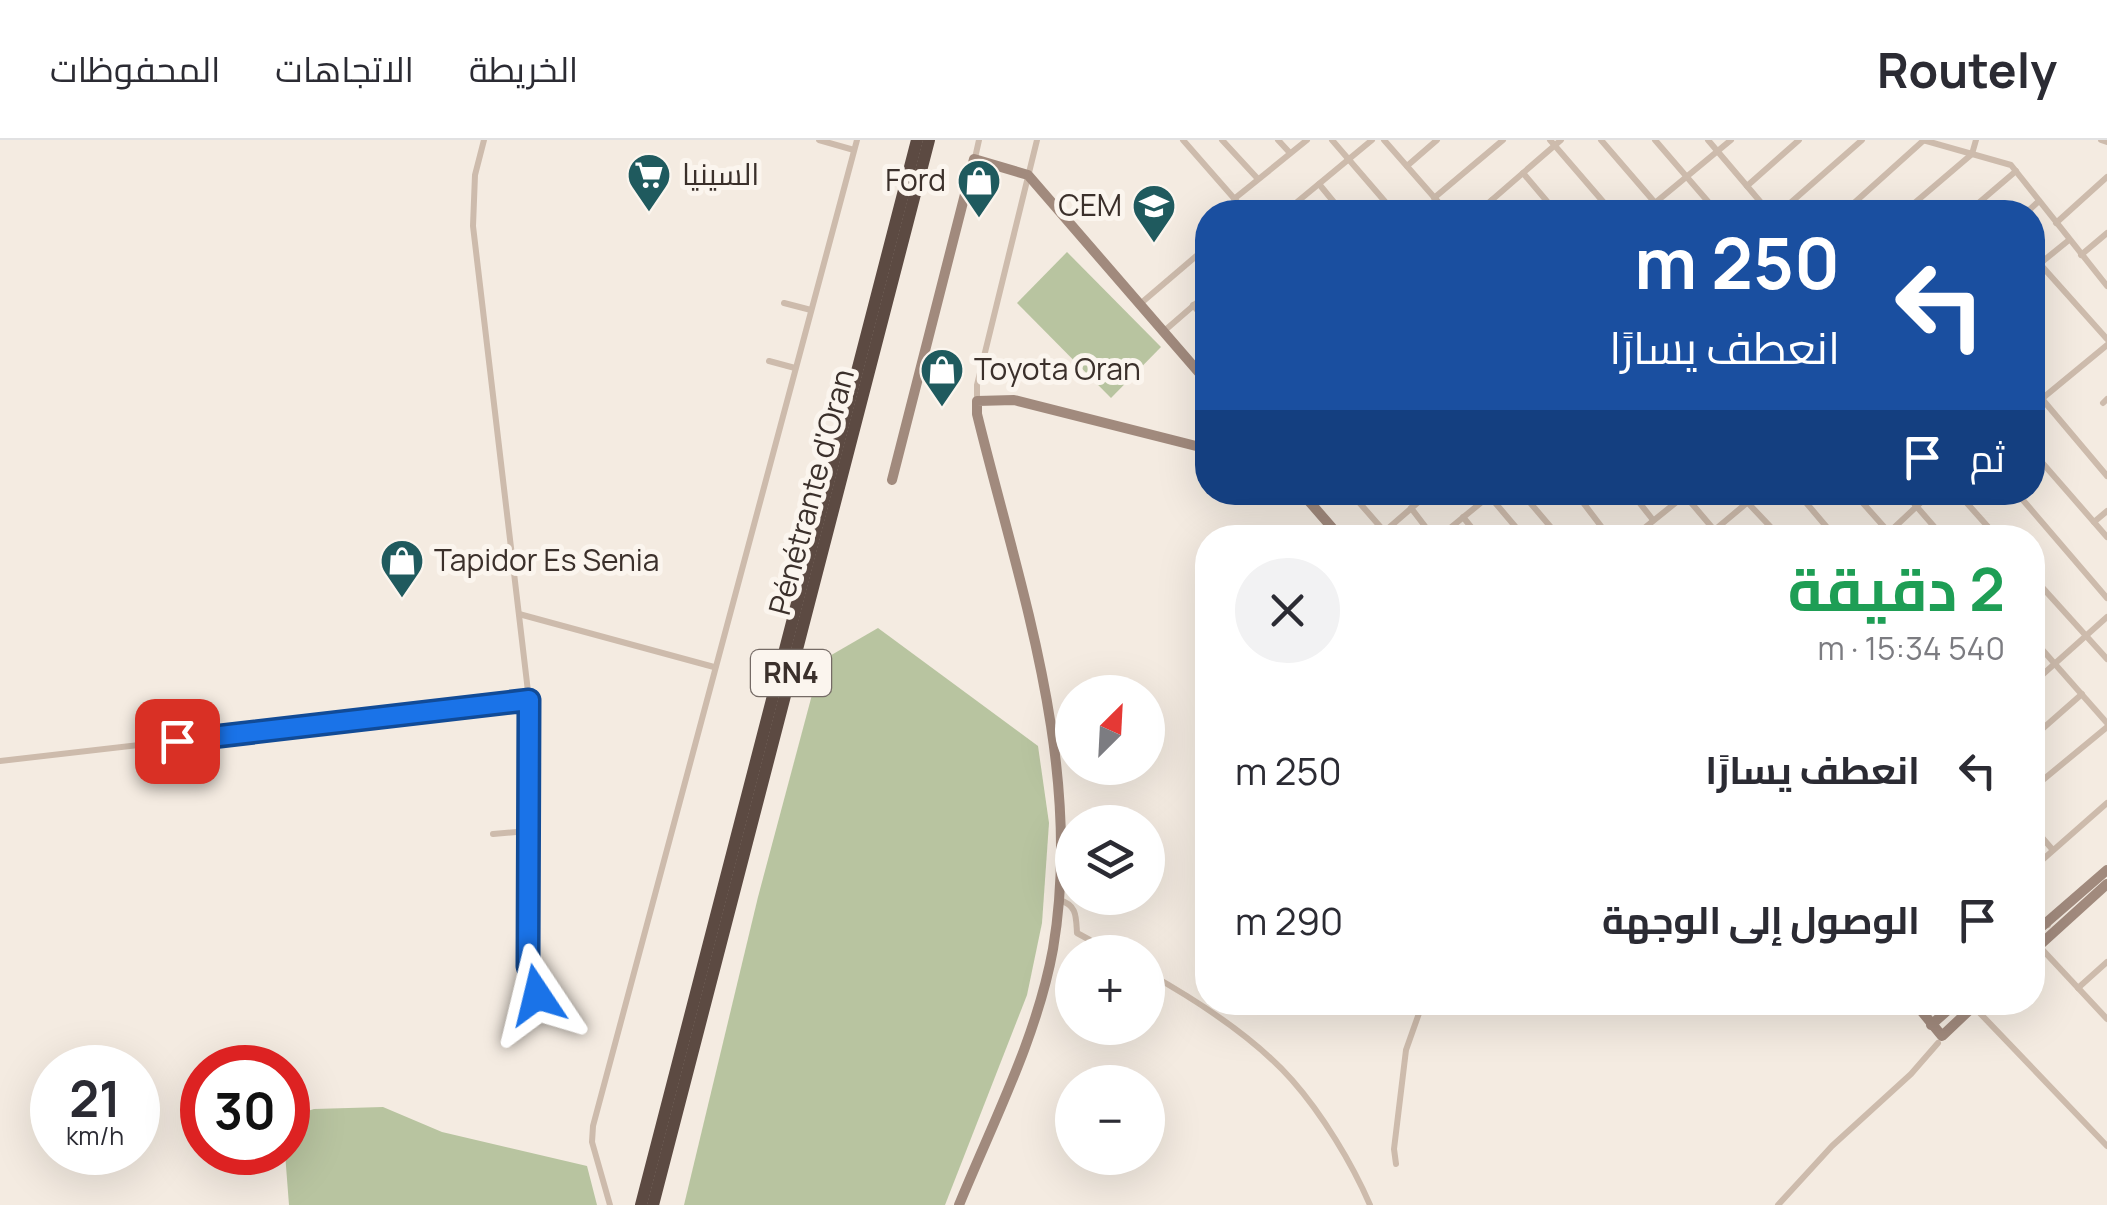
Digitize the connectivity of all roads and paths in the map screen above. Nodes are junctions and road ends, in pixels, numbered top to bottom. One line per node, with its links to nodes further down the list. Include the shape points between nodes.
1 (484, 140): 125 (street, via 473,226)
2 (819, 140): 26 (street)
3 (857, 140): 26 (street)
4 (917, 140): 170 (highway, Pénétrante d'Oran / RN4)
5 (929, 140): 171 (highway, Pénétrante d'Oran / RN4)
6 (979, 140): 30 (street)
7 (1036, 140): 35 (street)
8 (1183, 140): 42 (street)
9 (1222, 140): 38 (street)
10 (1278, 140): 28 (street)
11 (1306, 140): 28 (street)
12 (1332, 140): 31 (street)
13 (1372, 140): 31 (street)
14 (1384, 140): 32 (street)
15 (1437, 140): 32 (street)
16 (1503, 140): 41 (street)
17 (1601, 140): 49 (street)
18 (1655, 140): 36 (street)
19 (1708, 140): 27 (street)
20 (1731, 140): 27 (street)
21 (1799, 140): 40 (street)
22 (1862, 140): 53 (street)
23 (1923, 140): 29 (street); 54 (street)
24 (1976, 140): 29 (street)
25 (1555, 142): 34 (street); 48 (street)
26 (854, 150): 71 (street)
27 (1718, 152): 36 (street); 40 (street)
28 (1290, 154): 38 (street)
29 (1972, 154): 33 (street); 55 (street)
30 (974, 160): 35 (street); 83 (street)
31 (1348, 160): 39 (street); 45 (street)
32 (1406, 166): 41 (street)
33 (2016, 171): 56 (street); 57 (street)
34 (1523, 173): 46 (street); 47 (street)
35 (1028, 175): 68 (street); 79 (street)
36 (1686, 176): 50 (street); 51 (street)
37 (2107, 177): 59 (street)
38 (1258, 179): 42 (street)
39 (1319, 184): 43 (street); 44 (street)
40 (1746, 186): 52 (street)
41 (1434, 198)
42 (1234, 199)
43 (1301, 200)
44 (1332, 200)
45 (1383, 200)
46 (1492, 200)
47 (1546, 200)
48 (1602, 200)
49 (1652, 200)
50 (1658, 200)
51 (1707, 200)
52 (1758, 200)
53 (1794, 200)
54 (1857, 200)
55 (1918, 200)
56 (1982, 200)
57 (2038, 200)
58 (2045, 209): 59 (street)
59 (2056, 223): 61 (street)
60 (2107, 233): 62 (street)
61 (2069, 240): 62 (street); 64 (street)
62 (2081, 254): 66 (street)
63 (1195, 257): 68 (street)
64 (2045, 260)
65 (2045, 270): 73 (street)
66 (2107, 286)
67 (784, 303): 71 (street)
68 (1140, 304): 72 (street)
69 (1193, 305): 70 (street); 72 (street)
70 (1195, 307)
71 (811, 310): 75 (street)
72 (1163, 332): 76 (street)
73 (2107, 342): 77 (street)
74 (769, 361): 75 (street)
75 (795, 368): 131 (street)
76 (1195, 369)
77 (2045, 396)
78 (2045, 400): 82 (street)
79 (977, 402): 80 (street, via 1014,400); 140 (street, via 1051,714)
80 (1195, 447)
81 (2045, 465): 103 (street)
82 (2107, 476)
83 (892, 480)
84 (1415, 505): 99 (street)
85 (1477, 505): 101 (street)
86 (1499, 505): 108 (street)
87 (1532, 505): 109 (street)
88 (1585, 505): 110 (street)
89 (1641, 505): 102 (street)
90 (1672, 505): 102 (street)
91 (1694, 505): 112 (street)
92 (1745, 505): 113 (street)
93 (1750, 505): 114 (street)
94 (1808, 505): 115 (street)
95 (1863, 505): 116 (street)
96 (1969, 505): 119 (street)
97 (2027, 505): 120 (street)
98 (1916, 507): 117 (street); 118 (street)
99 (1411, 508): 104 (street); 105 (street)
100 (2107, 511): 103 (street)
101 (1463, 517): 106 (street); 107 (street)
102 (1654, 520): 111 (street)
103 (2094, 522): 122 (street)
104 (1391, 525)
105 (1425, 525)
106 (1453, 525)
107 (1469, 525)
108 (1515, 525)
109 (1549, 525)
110 (1600, 525)
111 (1648, 525)
112 (1710, 525)
113 (1720, 525)
114 (1769, 525)
115 (1825, 525)
116 (1880, 525)
117 (1899, 525)
118 (1932, 525)
119 (1986, 525)
120 (2044, 525)
121 (2045, 526): 124 (street)
122 (2107, 537)
123 (2045, 590): 127 (street)
124 (2107, 598)
125 (518, 614): 131 (street); 134 (street)
126 (2107, 617): 127 (street)
127 (2087, 636): 129 (street); 130 (street)
128 (2045, 652): 130 (street)
129 (2107, 660)
130 (2056, 664): 132 (street); 133 (street)
131 (714, 667): 169 (street, via 593,1126)
132 (2045, 673)
133 (2082, 694): 135 (street); 136 (street)
134 (529, 700): 137 (street); 141 (street)
135 (2107, 725): 138 (street)
136 (2045, 727)
137 (0, 761)
138 (2045, 778)
139 (2107, 803): 144 (street)
140 (1062, 805)
141 (528, 831): 142 (street); 157 (street, via 528,966)
142 (493, 834)
143 (2045, 842): 144 (street)
144 (2052, 850): 145 (street)
145 (2045, 857)
146 (2107, 870): 150 (street)
147 (2107, 884): 150 (street)
148 (1057, 915): 172 (street, via 1036,1013)
149 (2045, 922): 150 (street)
150 (2050, 928): 151 (street)
151 (2045, 934)
152 (2045, 955): 155 (street)
153 (2107, 962): 155 (street)
154 (1165, 982): 156 (street)
155 (2078, 988): 164 (street)
156 (1195, 1001)
157 (540, 1006)
158 (1214, 1015): 173 (street, via 1291,1079 1354,1168)
159 (1418, 1015): 168 (street, via 1406,1050)
160 (1924, 1015): 165 (street)
161 (1942, 1015): 165 (street)
162 (1965, 1015): 166 (street)
163 (1986, 1015): 167 (street)
164 (2107, 1019)
165 (1932, 1025): 166 (street)
166 (1940, 1040): 174 (street)
167 (2107, 1146)
168 (1396, 1164)
169 (610, 1205)
170 (640, 1205)
171 (652, 1205)
172 (959, 1205)
173 (1370, 1205)
174 (1778, 1205)

